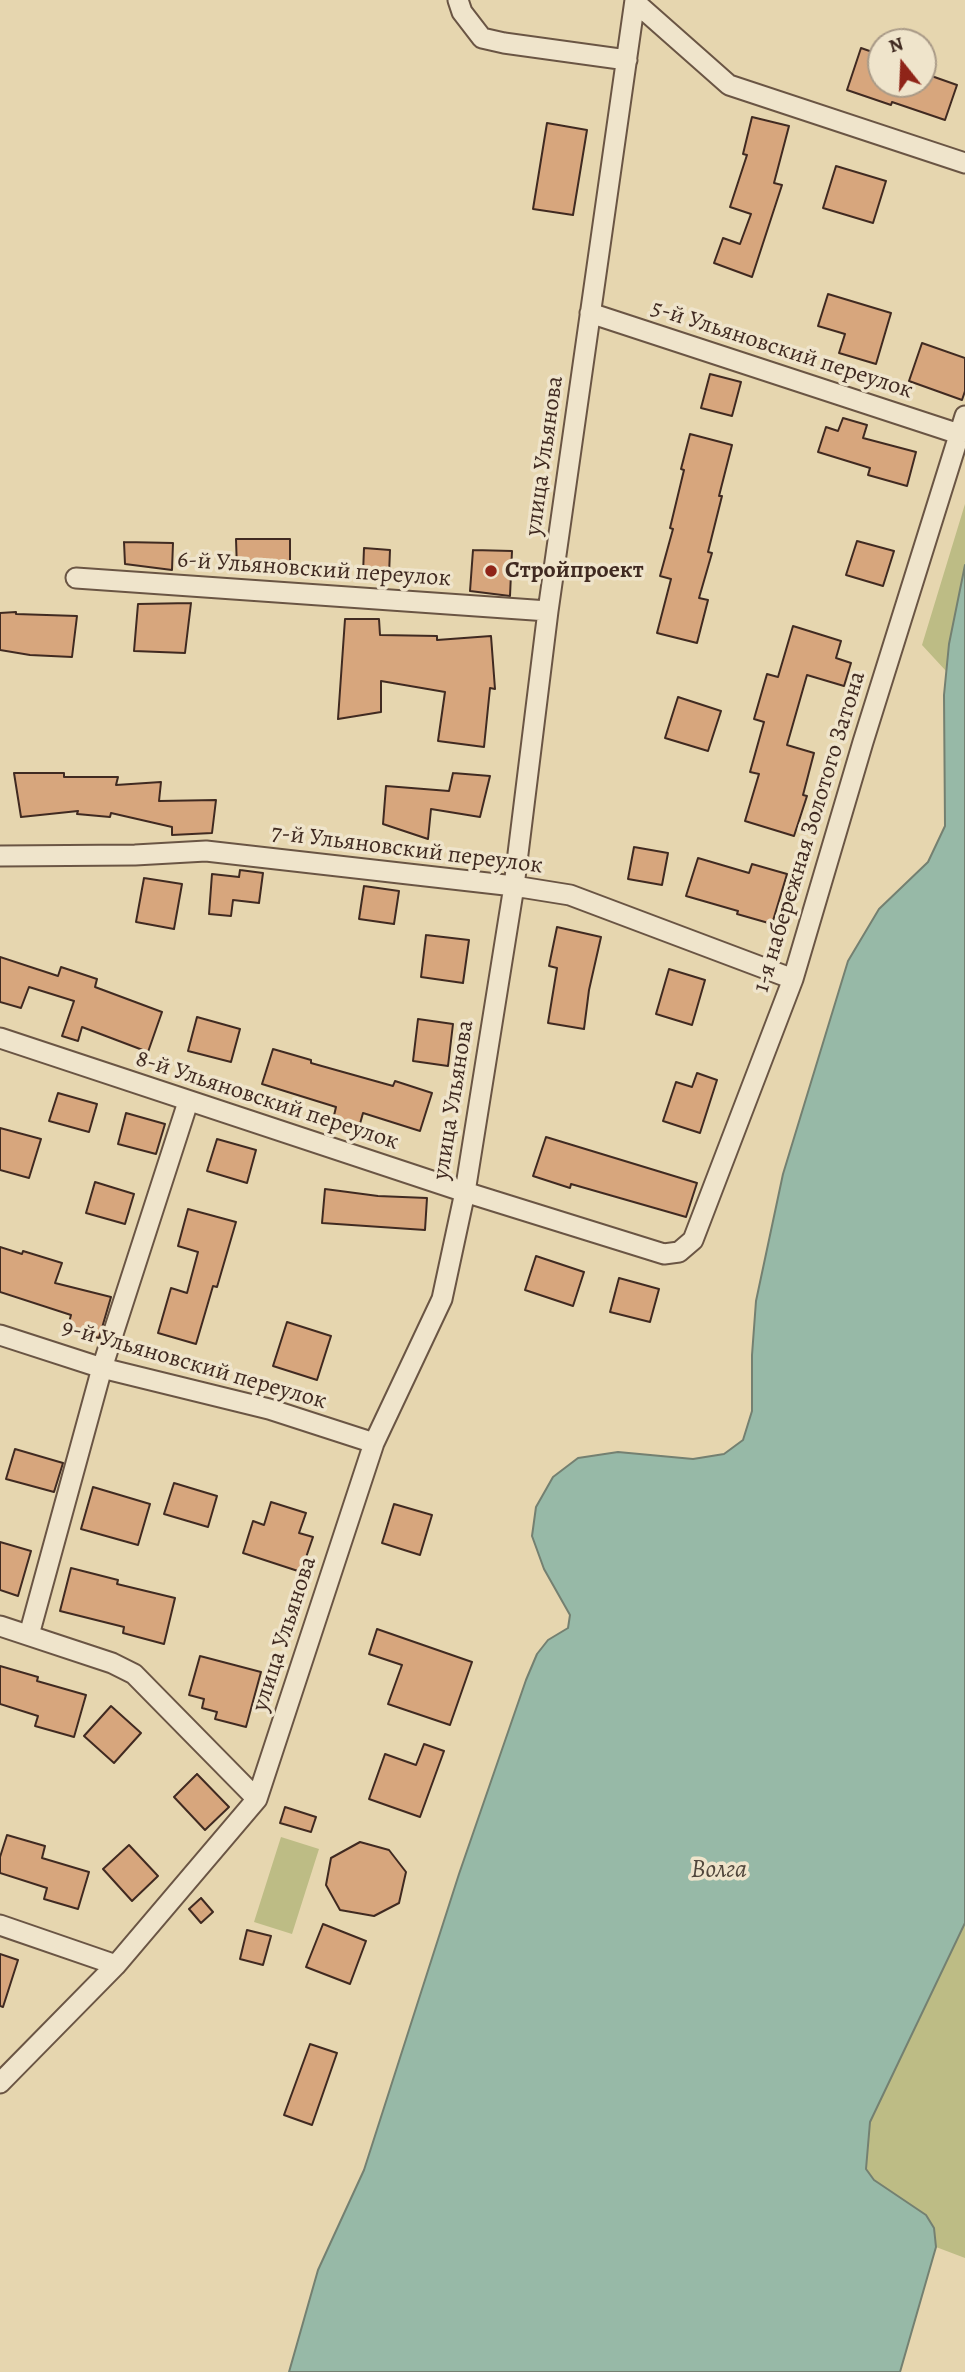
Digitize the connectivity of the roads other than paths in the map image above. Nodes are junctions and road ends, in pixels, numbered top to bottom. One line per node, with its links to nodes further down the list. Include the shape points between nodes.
1 (458, 0): 3 (street, via 482,38)
2 (635, 1): 3 (street, улица Ульянова); 4 (street, via 729,85)
3 (627, 60): 5 (street, улица Ульянова)
4 (965, 163)
5 (590, 313): 6 (street, 5-й Ульяновский переулок); 8 (street, улица Ульянова)
6 (962, 425): 11 (street, 1-я набережная Золотого Затона)
7 (76, 578): 8 (street, 6-й Ульяновский переулок)
8 (548, 611): 10 (street, улица Ульянова)
9 (0, 856): 10 (street, 7-й Ульяновский переулок, via 206,851)
10 (514, 887): 11 (street, 7-й Ульяновский переулок, via 570,895); 14 (street, улица Ульянова)
11 (793, 979): 15 (street, 1-я набережная Золотого Затона, via 694,1240)
12 (0, 1038): 13 (street, 8-й Ульяновский переулок)
13 (188, 1102): 14 (street, 8-й Ульяновский переулок); 17 (street)
14 (465, 1192): 15 (street, 8-й Ульяновский переулок, via 664,1254); 18 (street, улица Ульянова, via 442,1299)
15 (679, 1252)
16 (0, 1335): 17 (street, 9-й Ульяновский переулок)
17 (102, 1368): 18 (street, 9-й Ульяновский переулок, via 269,1409); 20 (street)
18 (374, 1443): 21 (street, улица Ульянова)
19 (0, 1626): 20 (street)
20 (29, 1635): 21 (street, via 134,1675)
21 (257, 1799): 23 (street, улица Ульянова)
22 (0, 1925): 23 (street)
23 (116, 1965): 24 (street, улица Ульянова)
24 (0, 2083)

